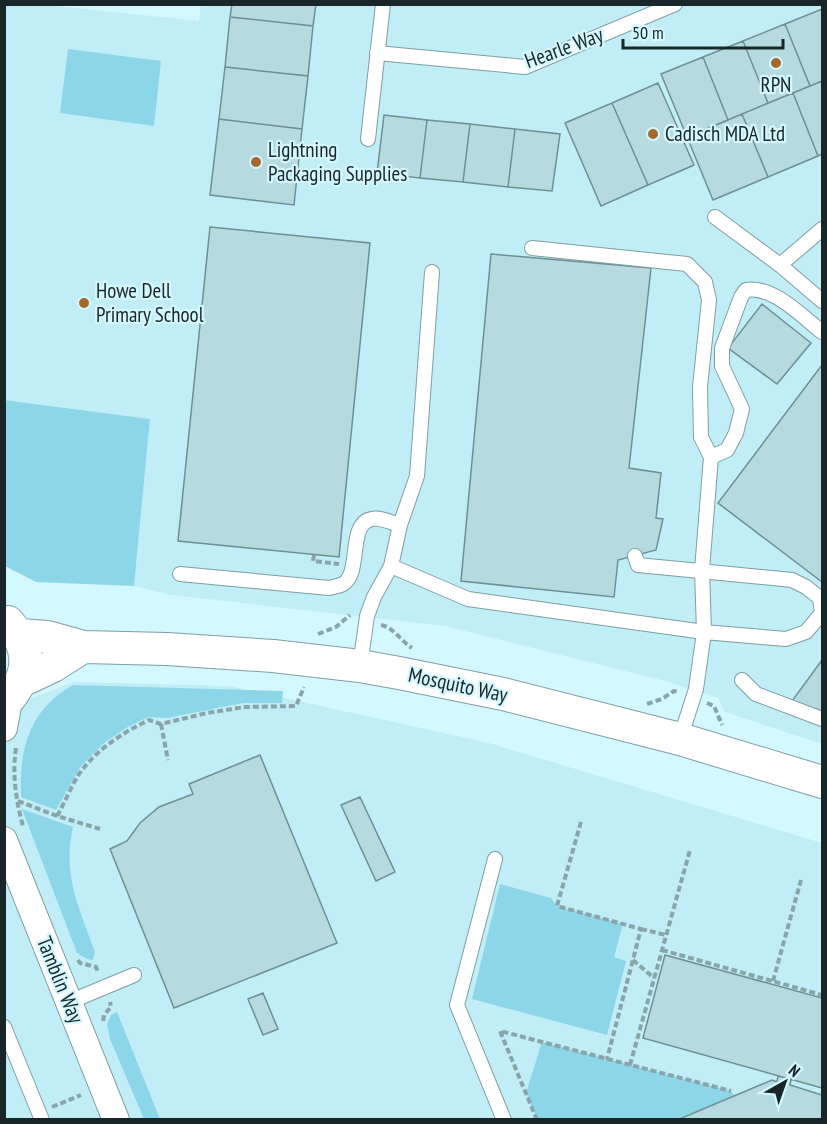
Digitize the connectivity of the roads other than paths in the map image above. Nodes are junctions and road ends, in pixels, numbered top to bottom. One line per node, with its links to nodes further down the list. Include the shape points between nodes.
1 (383, 4): 3 (lane)
2 (675, 4): 3 (lane, Hearle Way, via 525,67)
3 (377, 53): 4 (lane)
4 (368, 139)
5 (715, 217): 8 (lane)
6 (822, 229): 8 (lane)
7 (532, 248): 12 (lane, via 687,264 705,282 710,300 700,387 700,437)
8 (780, 265): 10 (lane)
9 (432, 272): 13 (lane, via 417,476)
10 (822, 301)
11 (822, 332): 12 (lane, via 770,292 746,290 722,348 722,366 741,409 736,433 727,450)
12 (711, 457): 16 (lane)
13 (400, 525): 15 (lane); 17 (lane, via 374,518 366,521 358,532 350,576 344,584 329,588)
14 (635, 556): 16 (lane, via 638,565)
15 (391, 566): 20 (lane, via 468,599); 22 (lane, via 368,615)
16 (702, 570): 18 (lane, via 810,581); 20 (lane)
17 (180, 574)
18 (821, 596): 20 (lane, via 822,613 806,632 795,637)
19 (9, 624): 21 (street, Mosquito Way); 24 (street, via 26,656)
20 (704, 632): 26 (lane, via 696,689)
21 (83, 647): 22 (street, Mosquito Way, via 273,656); 24 (street, via 53,666)
22 (360, 666): 26 (street, Mosquito Way, via 503,694)
23 (742, 680): 25 (lane, via 756,694)
24 (11, 711)
25 (822, 719)
26 (680, 740): 27 (street, Mosquito Way)
27 (822, 782)
28 (14, 833): 31 (street, Tamblin Way)
29 (495, 859): 35 (lane, via 457,1005)
30 (134, 975): 31 (lane)
31 (69, 1002): 34 (street, Tamblin Way)
32 (4, 1027): 33 (lane)
33 (42, 1119)
34 (116, 1119)
35 (504, 1119)

